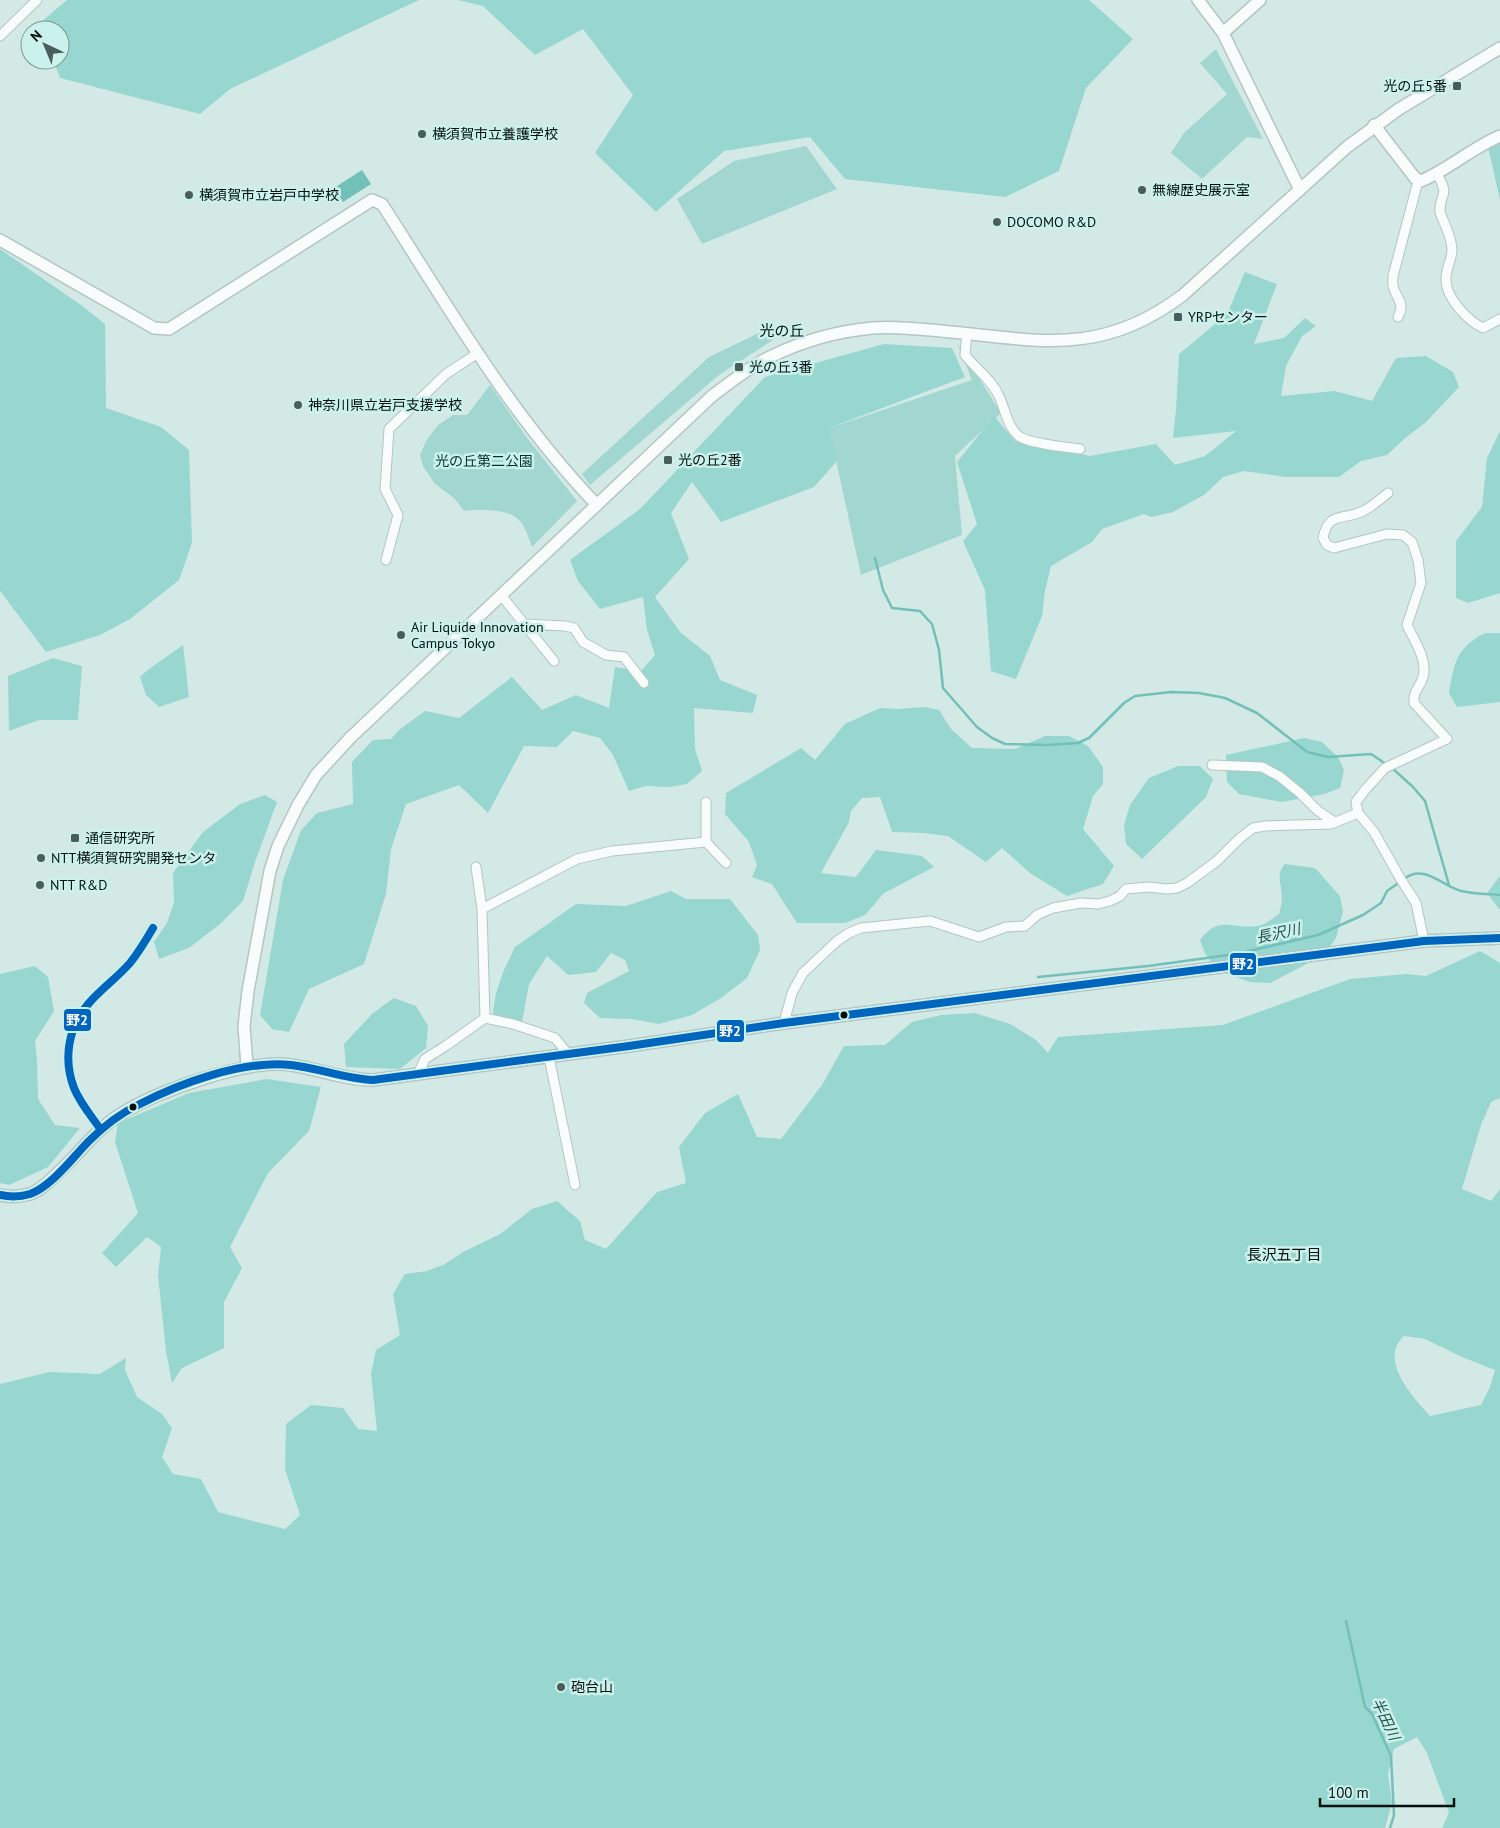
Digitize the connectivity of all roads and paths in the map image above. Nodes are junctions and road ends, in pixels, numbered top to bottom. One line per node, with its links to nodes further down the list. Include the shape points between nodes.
1 (37, 0): 4 (street)
2 (1198, 0): 5 (street)
3 (1260, 0): 5 (street)
4 (2, 31)
5 (1223, 33): 11 (street)
6 (1500, 48): 7 (street)
7 (1374, 125): 10 (street); 11 (street)
8 (1500, 136): 9 (street)
9 (1438, 174): 10 (street); 14 (street, via 1445,192 1440,212 1452,250 1446,280 1448,291 1471,322 1483,328)
10 (1418, 181): 13 (street, via 1393,276 1393,288 1402,310)
11 (1300, 190): 15 (street, via 1183,295 1145,320 1107,334 1063,342)
12 (0, 240): 16 (street, via 154,328 169,329 372,200 382,204)
13 (1398, 317)
14 (1500, 319)
15 (966, 333): 17 (street, via 965,355 991,383 1013,431 1029,440); 19 (street, via 875,328 813,340 771,356 712,396)
16 (478, 353): 19 (street, via 541,442); 20 (street, via 446,374 389,429 386,490 398,515)
17 (1080, 449)
18 (1388, 493): 27 (street, via 1362,511 1331,520 1323,538 1334,548 1387,534 1402,535 1412,542 1421,583 1407,625 1416,640 1424,672 1414,703 1447,739 1385,768 1356,802)
19 (597, 505): 21 (street)
20 (386, 560)
21 (501, 596): 22 (street); 39 (street, via 334,754 316,775 298,805 270,870 248,991 244,1026)
22 (525, 624): 23 (street); 24 (street, via 574,628 583,642 606,655 624,657)
23 (554, 661)
24 (644, 683)
25 (1212, 765): 28 (street, via 1262,767 1279,776 1318,811)
26 (706, 802): 29 (street)
27 (1358, 813): 28 (street); 34 (street, via 1374,832 1416,903)
28 (1336, 822): 36 (street, via 1253,828 1217,861 1177,888 1148,886 1126,890 1110,901 1098,904 1081,903 1053,908 1037,915 1025,926 1006,927 979,937 930,920 861,928 837,941 803,974 792,993)
29 (706, 842): 30 (street); 32 (street, via 612,851 577,860)
30 (726, 863)
31 (476, 867): 32 (street)
32 (482, 909): 35 (street)
33 (1500, 938): 34 (street)
34 (1424, 941): 36 (street)
35 (485, 1018): 37 (street, via 554,1038); 40 (street, via 424,1059)
36 (784, 1023): 37 (street)
37 (568, 1054): 38 (street)
38 (549, 1057): 40 (street); 41 (street)
39 (247, 1066): 40 (street, via 290,1064 360,1080); 42 (street, via 169,1090 121,1114 31,1194)
40 (418, 1074)
41 (575, 1185)
42 (0, 1195)

